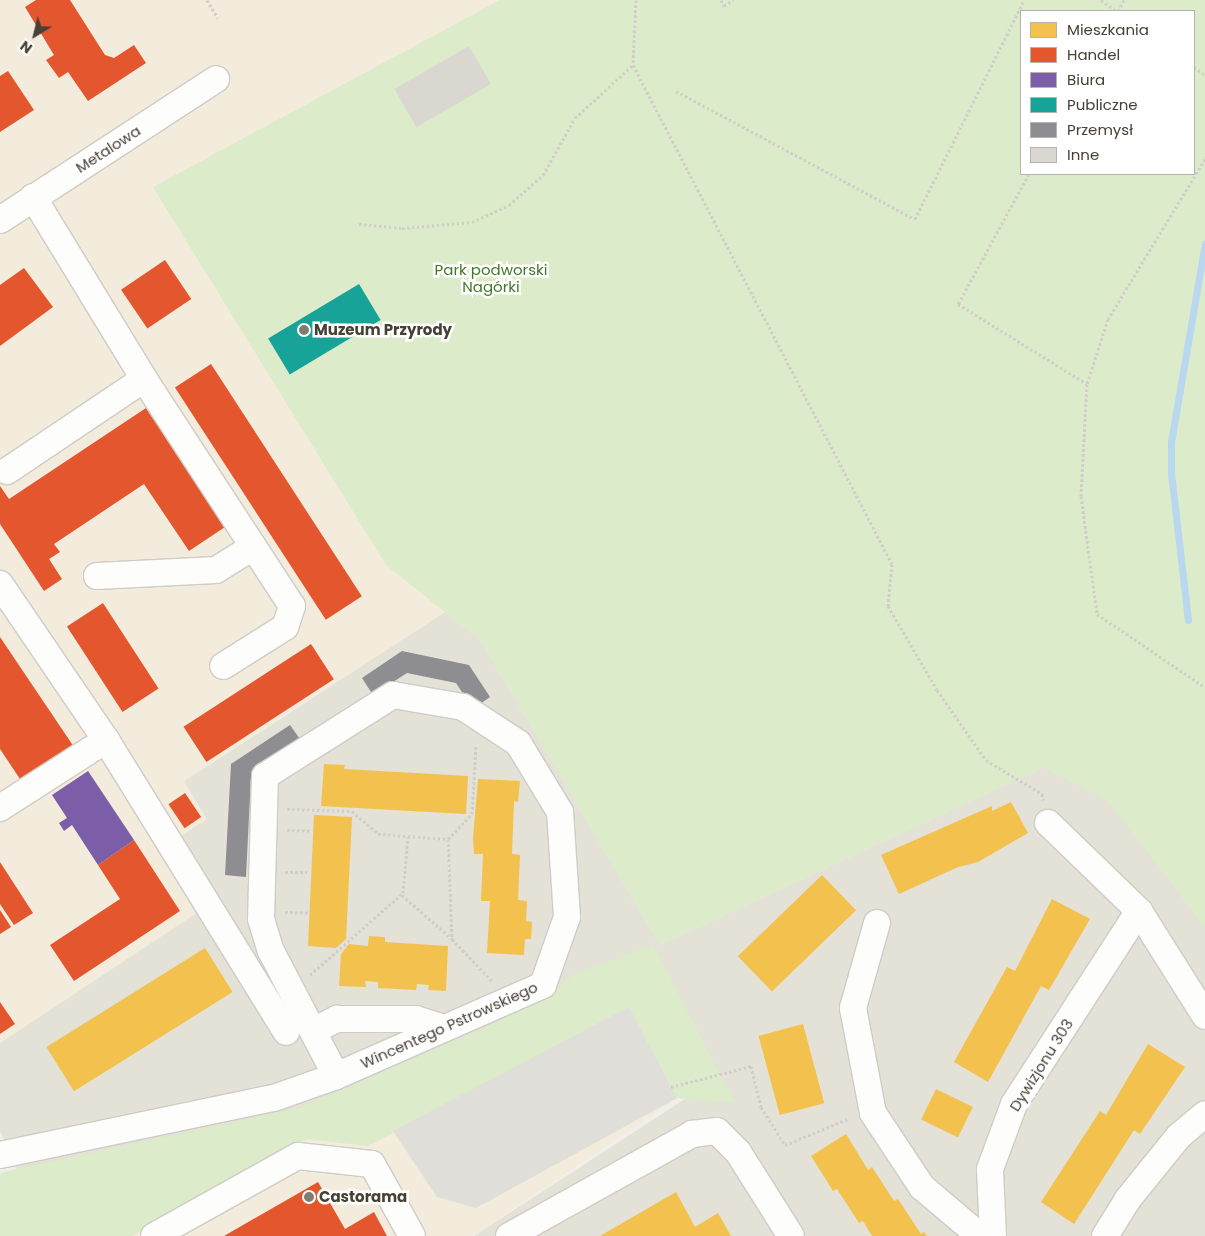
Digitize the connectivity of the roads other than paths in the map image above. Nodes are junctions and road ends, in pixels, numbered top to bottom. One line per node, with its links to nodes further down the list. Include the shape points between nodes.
1 (216, 79): 2 (street, Metalowa)
2 (33, 197): 3 (street, Metalowa); 4 (street)
3 (0, 220)
4 (144, 379): 5 (street); 6 (street)
5 (7, 471)
6 (252, 546): 7 (street, via 216,570); 9 (street, via 292,606 285,627)
7 (97, 576)
8 (0, 584): 10 (street)
9 (223, 666)
10 (106, 740): 11 (street); 18 (street)
11 (0, 808)
12 (1048, 823): 13 (street)
13 (1139, 911): 15 (street); 27 (street, Dywizjonu 303, via 1014,1104 990,1169)
14 (877, 922): 26 (street, via 853,1008 873,1113 922,1187)
15 (1205, 1016)
16 (444, 1028): 17 (street, via 416,1019 337,1019); 17 (street, Wincentego Pstrowskiego, via 543,985 567,917 560,812 518,743 463,707 393,695 265,776 261,920 271,951); 19 (street, Wincentego Pstrowskiego)
17 (315, 1030): 19 (street, Wincentego Pstrowskiego)
18 (286, 1032)
19 (336, 1076): 21 (street, Wincentego Pstrowskiego, via 274,1098)
20 (1205, 1114): 28 (street, via 1179,1136 1128,1199)
21 (0, 1155)
22 (154, 1236): 23 (street, via 298,1156 372,1164)
23 (412, 1236)
24 (509, 1236): 25 (street, via 692,1134 717,1131 738,1152)
25 (791, 1236)
26 (980, 1236)
27 (993, 1236)
28 (1105, 1236)

